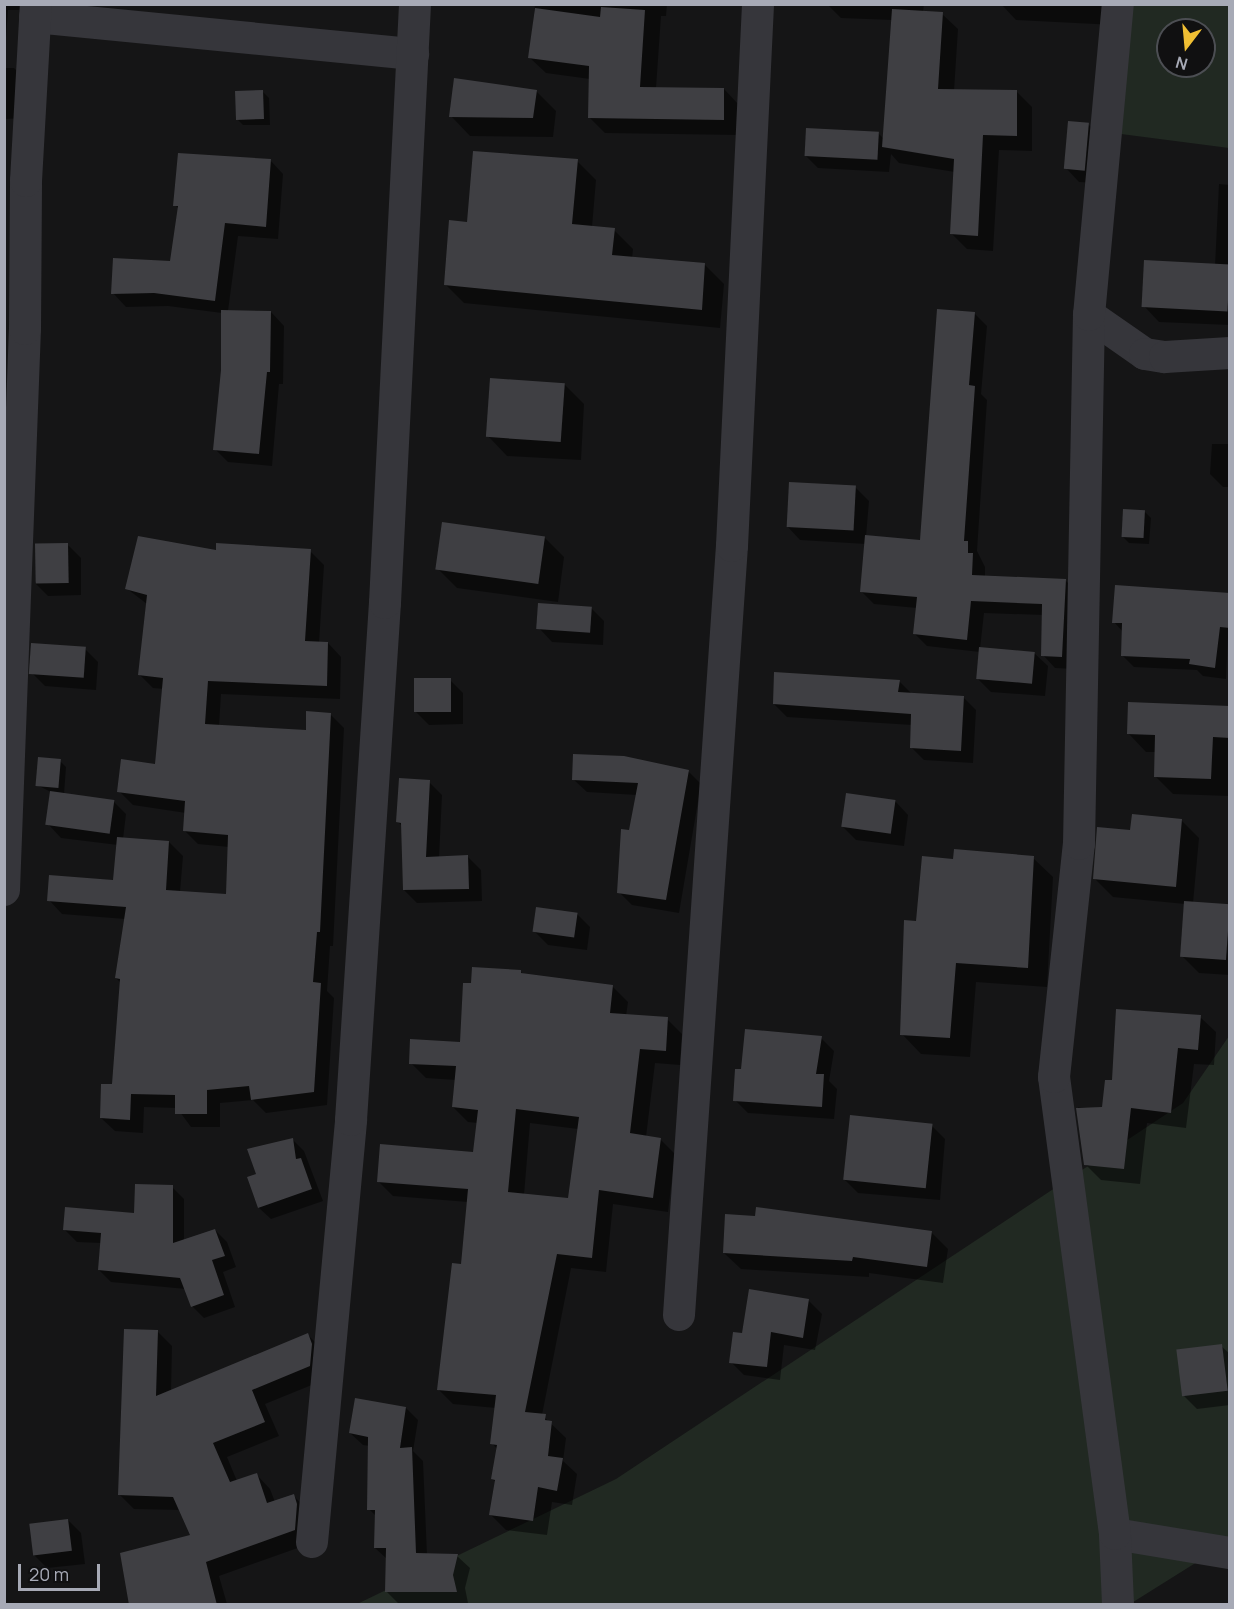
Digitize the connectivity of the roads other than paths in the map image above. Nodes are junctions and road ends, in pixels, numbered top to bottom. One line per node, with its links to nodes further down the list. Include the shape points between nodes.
1 (415, 4): 5 (street)
2 (758, 4): 10 (street, via 732,546)
3 (1118, 4): 6 (street)
4 (36, 11): 5 (street); 7 (street)
5 (413, 54): 12 (street, via 385,603 353,1085)
6 (1089, 315): 8 (street, via 1145,354 1165,357); 11 (street, via 1079,844 1054,1077)
7 (15, 331): 9 (street)
8 (1230, 353)
9 (4, 890)
10 (679, 1315)
11 (1115, 1534): 13 (street); 14 (street)
12 (312, 1542)
13 (1230, 1553)
14 (1118, 1605)

